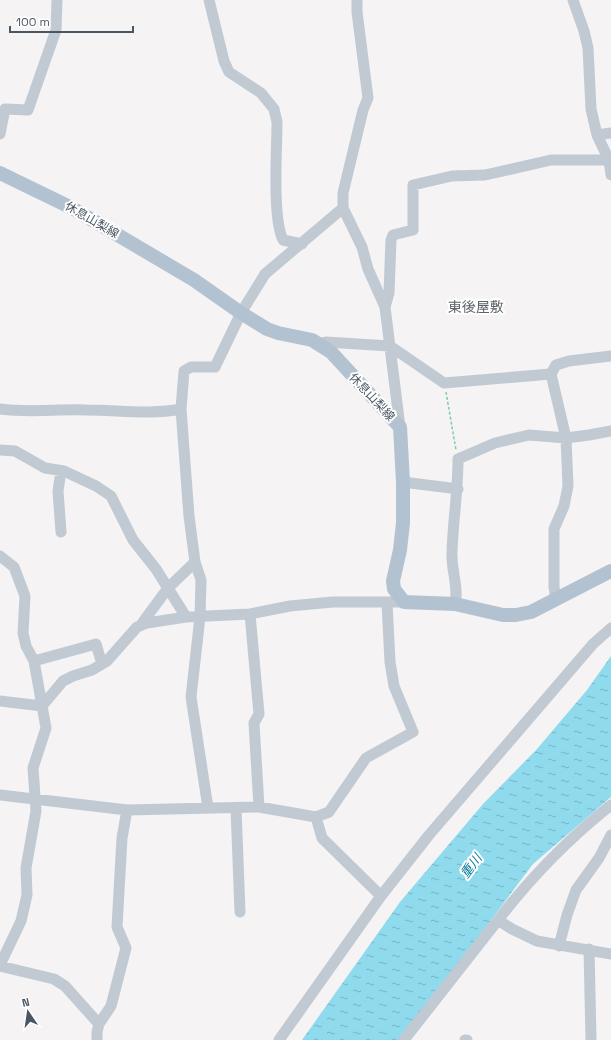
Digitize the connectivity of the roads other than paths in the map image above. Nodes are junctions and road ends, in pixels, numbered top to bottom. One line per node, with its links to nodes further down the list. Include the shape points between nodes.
1 (57, 0): 5 (street, via 56,30 28,110 5,109)
2 (209, 0): 12 (street, via 224,61 230,72 261,93 274,109 277,122 277,208 280,234 283,240)
3 (357, 0): 11 (street, via 368,98 343,193)
4 (573, 0): 7 (street, via 588,48 591,109)
5 (0, 134)
6 (611, 134): 7 (street)
7 (597, 135): 8 (street)
8 (609, 160): 10 (street); 13 (street, via 552,160 485,175 452,176 413,185 413,230 393,235 391,240 389,293)
9 (0, 173): 14 (main road, 休息山梨線, via 72,208 194,280)
10 (611, 175)
11 (343, 208): 12 (street); 13 (street, via 362,247 368,269)
12 (302, 244): 14 (street, via 265,274)
13 (385, 307): 16 (street)
14 (241, 313): 15 (main road, 休息山梨線, via 278,333 312,340); 20 (street, via 216,367 191,367 184,371)
15 (318, 344): 16 (street, via 326,342); 21 (main road, 休息山梨線, via 331,352)
16 (390, 346): 18 (street, via 444,383); 21 (street)
17 (611, 356): 18 (street, via 562,363 556,365)
18 (551, 374): 23 (street)
19 (0, 409): 20 (street, via 165,412)
20 (181, 409): 30 (street)
21 (400, 427): 26 (main road, 休息山梨線)
22 (611, 431): 23 (street)
23 (566, 438): 27 (street, via 529,435 495,443 458,459); 33 (street, via 568,486 564,506 554,529)
24 (0, 450): 25 (street, via 15,451 45,468)
25 (61, 471): 28 (street, via 58,492); 32 (street, via 96,486 111,496 133,540)
26 (403, 482): 27 (street); 34 (main road, 休息山梨線, via 400,550 392,581 394,589)
27 (458, 489): 36 (street, via 452,553 457,594)
28 (61, 532)
29 (0, 556): 42 (street, via 14,567 25,596 23,633)
30 (195, 562): 32 (street); 39 (street, via 201,580)
31 (611, 571): 33 (main road)
32 (168, 588): 38 (street); 40 (street)
33 (556, 600): 36 (main road, via 531,612 516,615 503,615)
34 (404, 602): 35 (street); 36 (main road)
35 (387, 603): 37 (street, via 333,602 290,606); 53 (street, via 394,686 413,732 366,758 328,812)
36 (455, 604)
37 (250, 614): 39 (street); 49 (street, via 259,714 254,723)
38 (186, 617): 39 (street); 40 (street)
39 (200, 617): 50 (street, via 191,697)
40 (140, 626): 43 (street)
41 (611, 628): 55 (street, via 593,644 532,714 429,835)
42 (34, 662): 43 (street, via 96,644); 45 (street)
43 (102, 664): 45 (street, via 63,682)
44 (0, 701): 45 (street)
45 (42, 706): 47 (street, via 46,728 33,768)
46 (0, 795): 47 (street)
47 (35, 798): 52 (street); 61 (street, via 36,810 26,868 27,895 22,921)
48 (611, 805): 57 (street, via 561,847 528,882)
49 (259, 807): 51 (street); 53 (street)
50 (208, 808): 51 (street); 52 (street)
51 (236, 808): 56 (street)
52 (127, 810): 62 (street, via 122,838 118,927 126,948 111,1006)
53 (316, 818): 55 (street, via 322,838)
54 (611, 835): 58 (street, via 599,858 576,890)
55 (381, 896): 64 (street)
56 (240, 912)
57 (498, 920): 58 (street, via 538,941); 65 (street)
58 (560, 946): 59 (street)
59 (589, 949): 60 (street); 66 (street)
60 (611, 954)
61 (0, 965): 62 (street, via 54,979 65,986)
62 (99, 1024): 63 (street)
63 (97, 1040)
64 (279, 1040)
65 (404, 1040)
66 (592, 1040)

